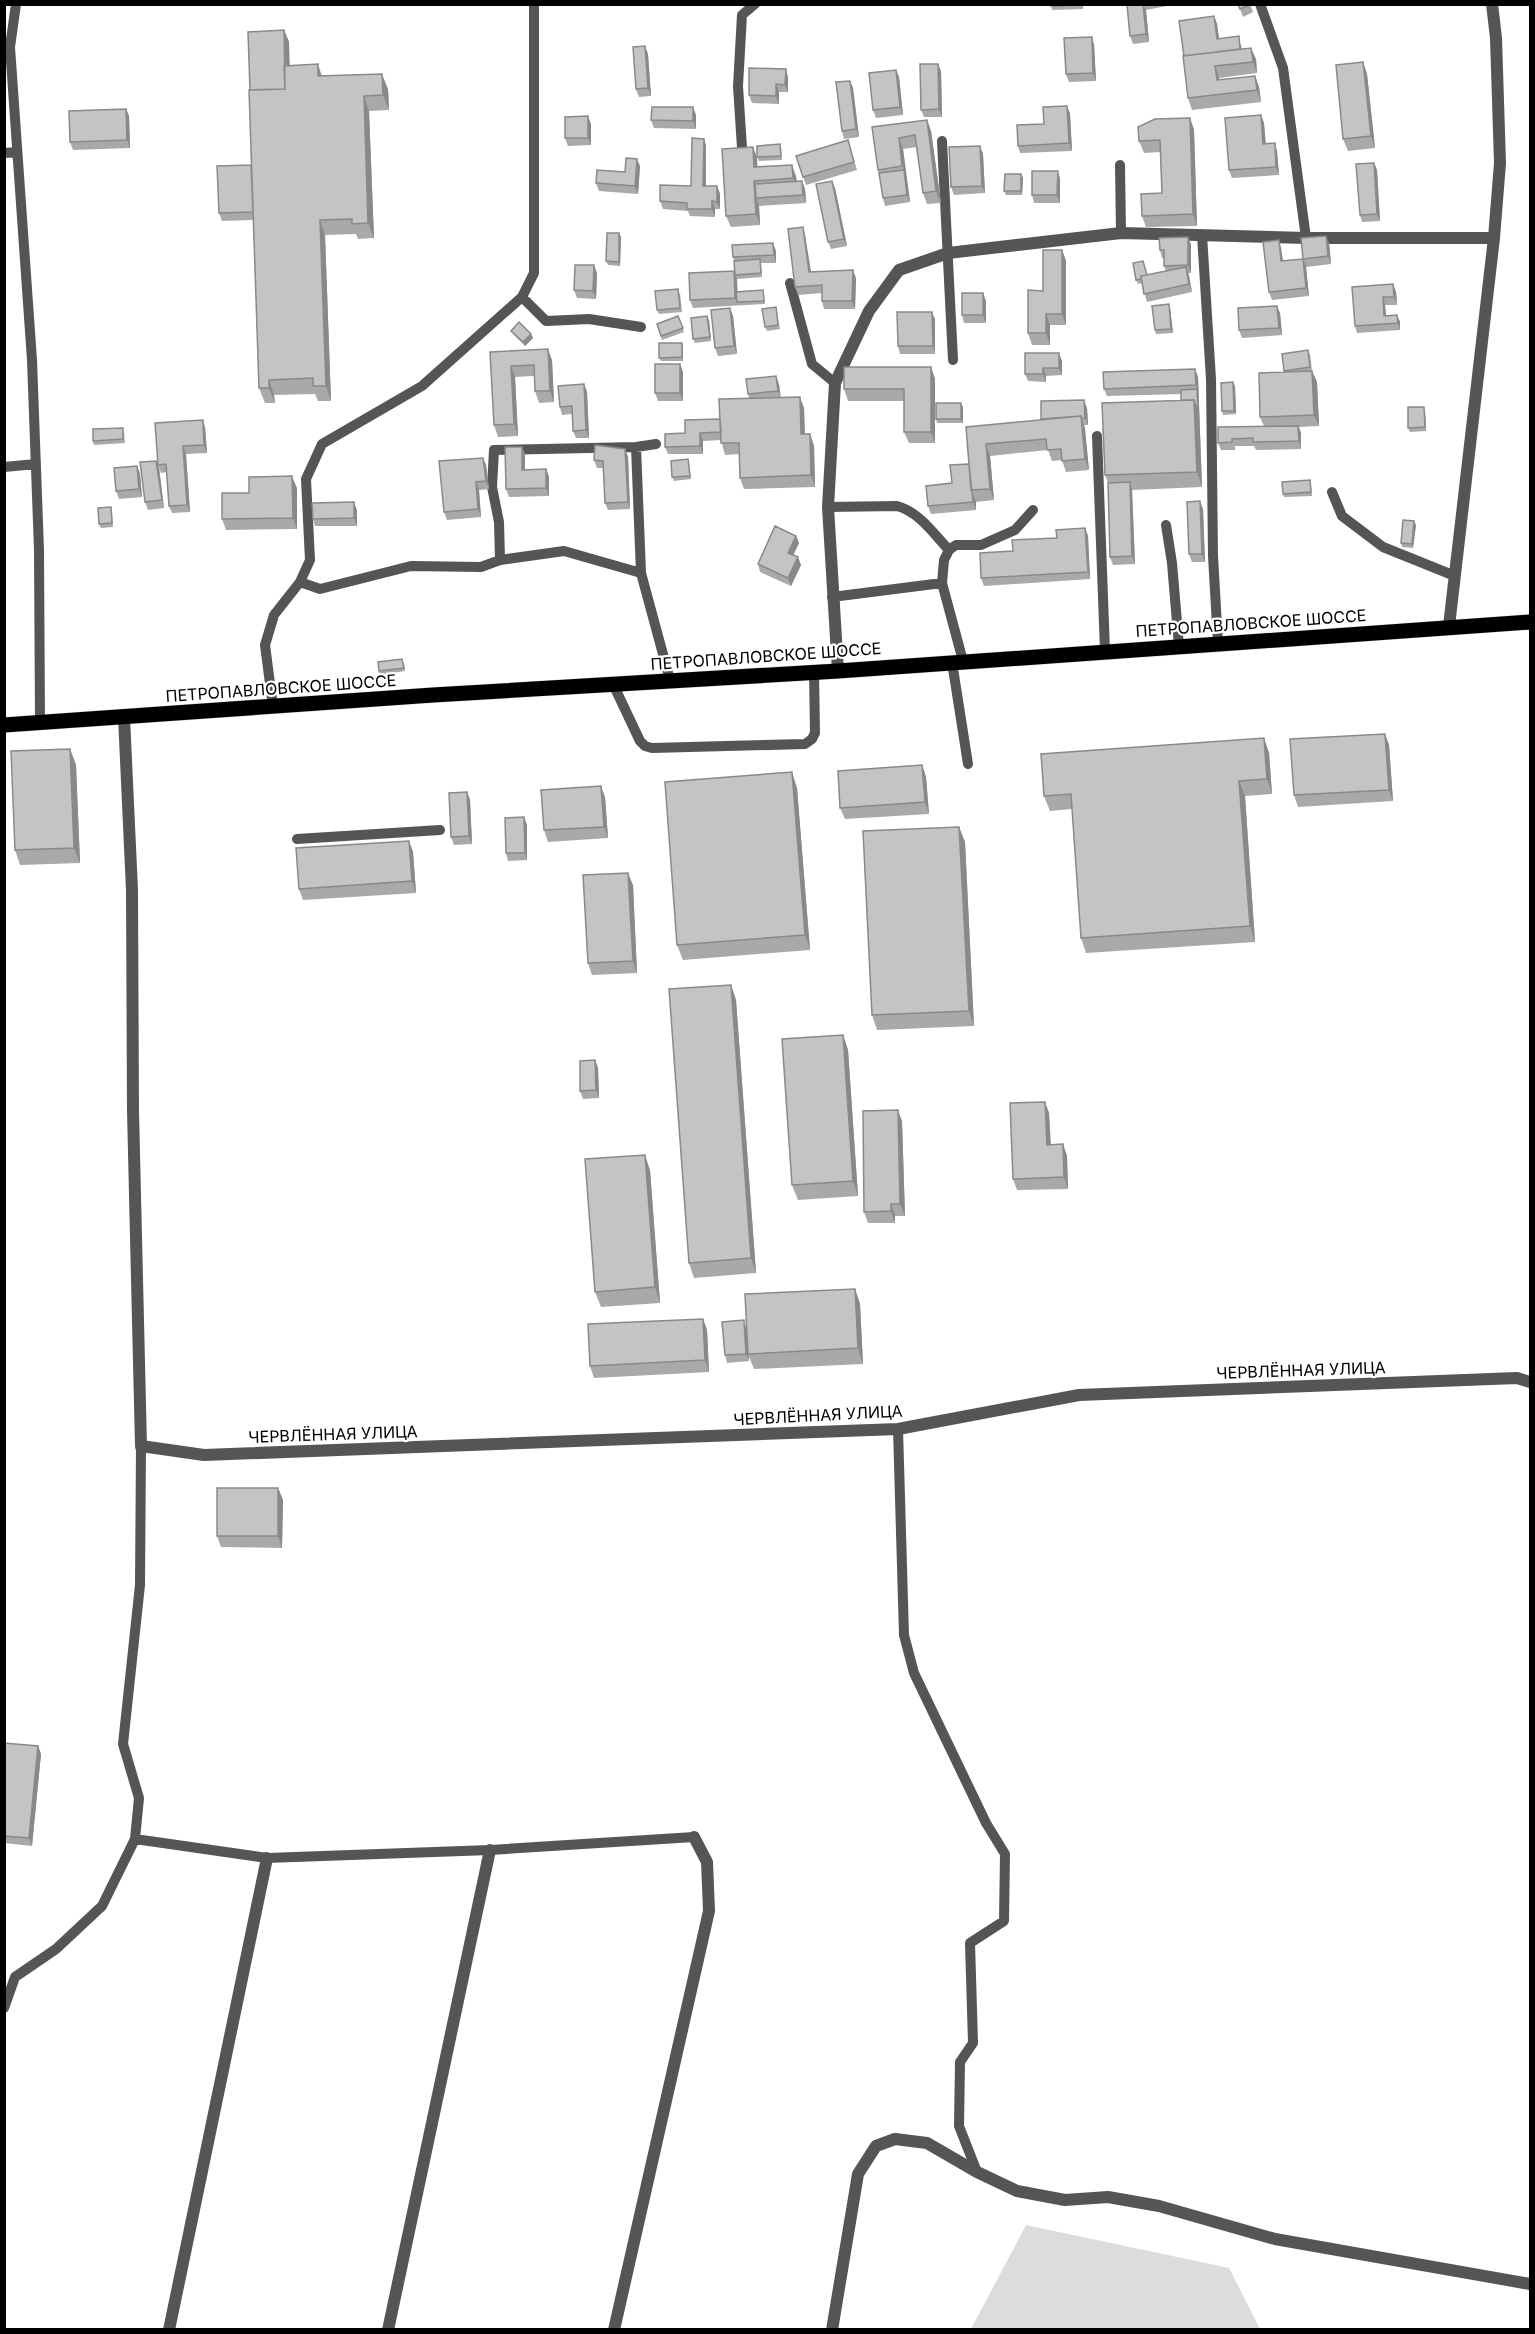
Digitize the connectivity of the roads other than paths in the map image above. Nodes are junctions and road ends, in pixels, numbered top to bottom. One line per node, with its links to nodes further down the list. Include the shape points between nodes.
1 (16, 4): 6 (lane)
2 (534, 4): 18 (lane, via 534,273)
3 (755, 4): 8 (lane, via 742,15 738,86)
4 (1260, 4): 14 (lane, via 1283,68)
5 (1492, 4): 15 (street, via 1500,163)
6 (7, 43): 9 (lane)
7 (942, 141): 16 (lane)
8 (742, 148)
9 (17, 152): 10 (lane); 25 (lane)
10 (4, 153)
11 (1120, 165): 12 (lane)
12 (1121, 233): 13 (street); 16 (street)
13 (1202, 235): 14 (street); 40 (lane, via 1211,379)
14 (1306, 238): 15 (street)
15 (1494, 238): 34 (street)
16 (948, 253): 20 (lane); 21 (street, via 899,270 869,311)
17 (790, 283): 21 (lane, via 812,364)
18 (522, 297): 19 (lane, via 546,321 589,319); 35 (lane, via 422,386 322,444 306,479 310,560)
19 (641, 327)
20 (954, 360)
21 (835, 383): 28 (street)
22 (1097, 436): 42 (lane)
23 (656, 444): 24 (lane)
24 (636, 447): 32 (lane, via 494,450 492,486 499,522); 33 (lane)
25 (36, 464): 26 (lane); 50 (lane)
26 (4, 467)
27 (1332, 492): 34 (lane, via 1342,516 1383,548)
28 (828, 507): 31 (lane, via 907,508); 37 (street)
29 (1033, 510): 31 (lane, via 1015,530 981,545 956,545)
30 (1166, 525): 41 (lane)
31 (949, 550): 36 (lane)
32 (500, 560): 33 (lane, via 564,551); 35 (lane, via 480,567 411,566 320,589)
33 (641, 573): 46 (lane)
34 (1455, 576): 39 (street)
35 (300, 582): 48 (lane, via 274,615 265,645)
36 (942, 583): 37 (lane); 43 (lane)
37 (832, 597): 44 (street)
38 (1530, 622): 39 (main road, ПЕТРОПАВЛОВСКОЕ ШОССЕ)
39 (1449, 626): 40 (main road, ПЕТРОПАВЛОВСКОЕ ШОССЕ)
40 (1218, 643): 41 (main road, ПЕТРОПАВЛОВСКОЕ ШОССЕ)
41 (1179, 646): 42 (main road, ПЕТРОПАВЛОВСКОЕ ШОССЕ)
42 (1105, 651): 43 (main road, ПЕТРОПАВЛОВСКОЕ ШОССЕ)
43 (958, 662): 44 (main road, ПЕТРОПАВЛОВСКОЕ ШОССЕ); 52 (lane)
44 (838, 671): 45 (main road, ПЕТРОПАВЛОВСКОЕ ШОССЕ)
45 (814, 672): 46 (main road, ПЕТРОПАВЛОВСКОЕ ШОССЕ); 47 (lane, via 815,733 805,744 652,748 640,741)
46 (670, 680): 47 (main road, ПЕТРОПАВЛОВСКОЕ ШОССЕ)
47 (613, 684): 48 (main road, ПЕТРОПАВЛОВСКОЕ ШОССЕ)
48 (273, 707): 49 (main road, ПЕТРОПАВЛОВСКОЕ ШОССЕ)
49 (124, 717): 50 (main road, ПЕТРОПАВЛОВСКОЕ ШОССЕ); 57 (street, via 132,890)
50 (40, 723): 51 (main road, ПЕТРОПАВЛОВСКОЕ ШОССЕ)
51 (4, 725)
52 (968, 764)
53 (440, 830): 54 (lane)
54 (297, 839)
55 (1530, 1382): 56 (street, ЧЕРВЛЁННАЯ УЛИЦА, via 1517,1378 1078,1395)
56 (898, 1429): 57 (street, ЧЕРВЛЁННАЯ УЛИЦА, via 204,1455); 63 (lane, via 903,1635 914,1674 1005,1854 1004,1921 970,1942 973,2043 960,2062 959,2126)
57 (141, 1446): 59 (lane, via 140,1585 123,1744 139,1798)
58 (694, 1837): 60 (lane); 67 (street, via 707,1862 709,1911)
59 (135, 1839): 61 (lane); 62 (lane, via 102,1906 56,1949 15,1977)
60 (490, 1850): 61 (lane); 66 (street)
61 (267, 1858): 65 (street)
62 (4, 2008)
63 (977, 2172): 64 (street, via 1017,2191 1065,2200 1108,2197 1159,2206 1275,2239); 68 (street, via 927,2143 895,2139 876,2146 858,2174)
64 (1530, 2284)
65 (169, 2330)
66 (388, 2330)
67 (614, 2330)
68 (832, 2330)

